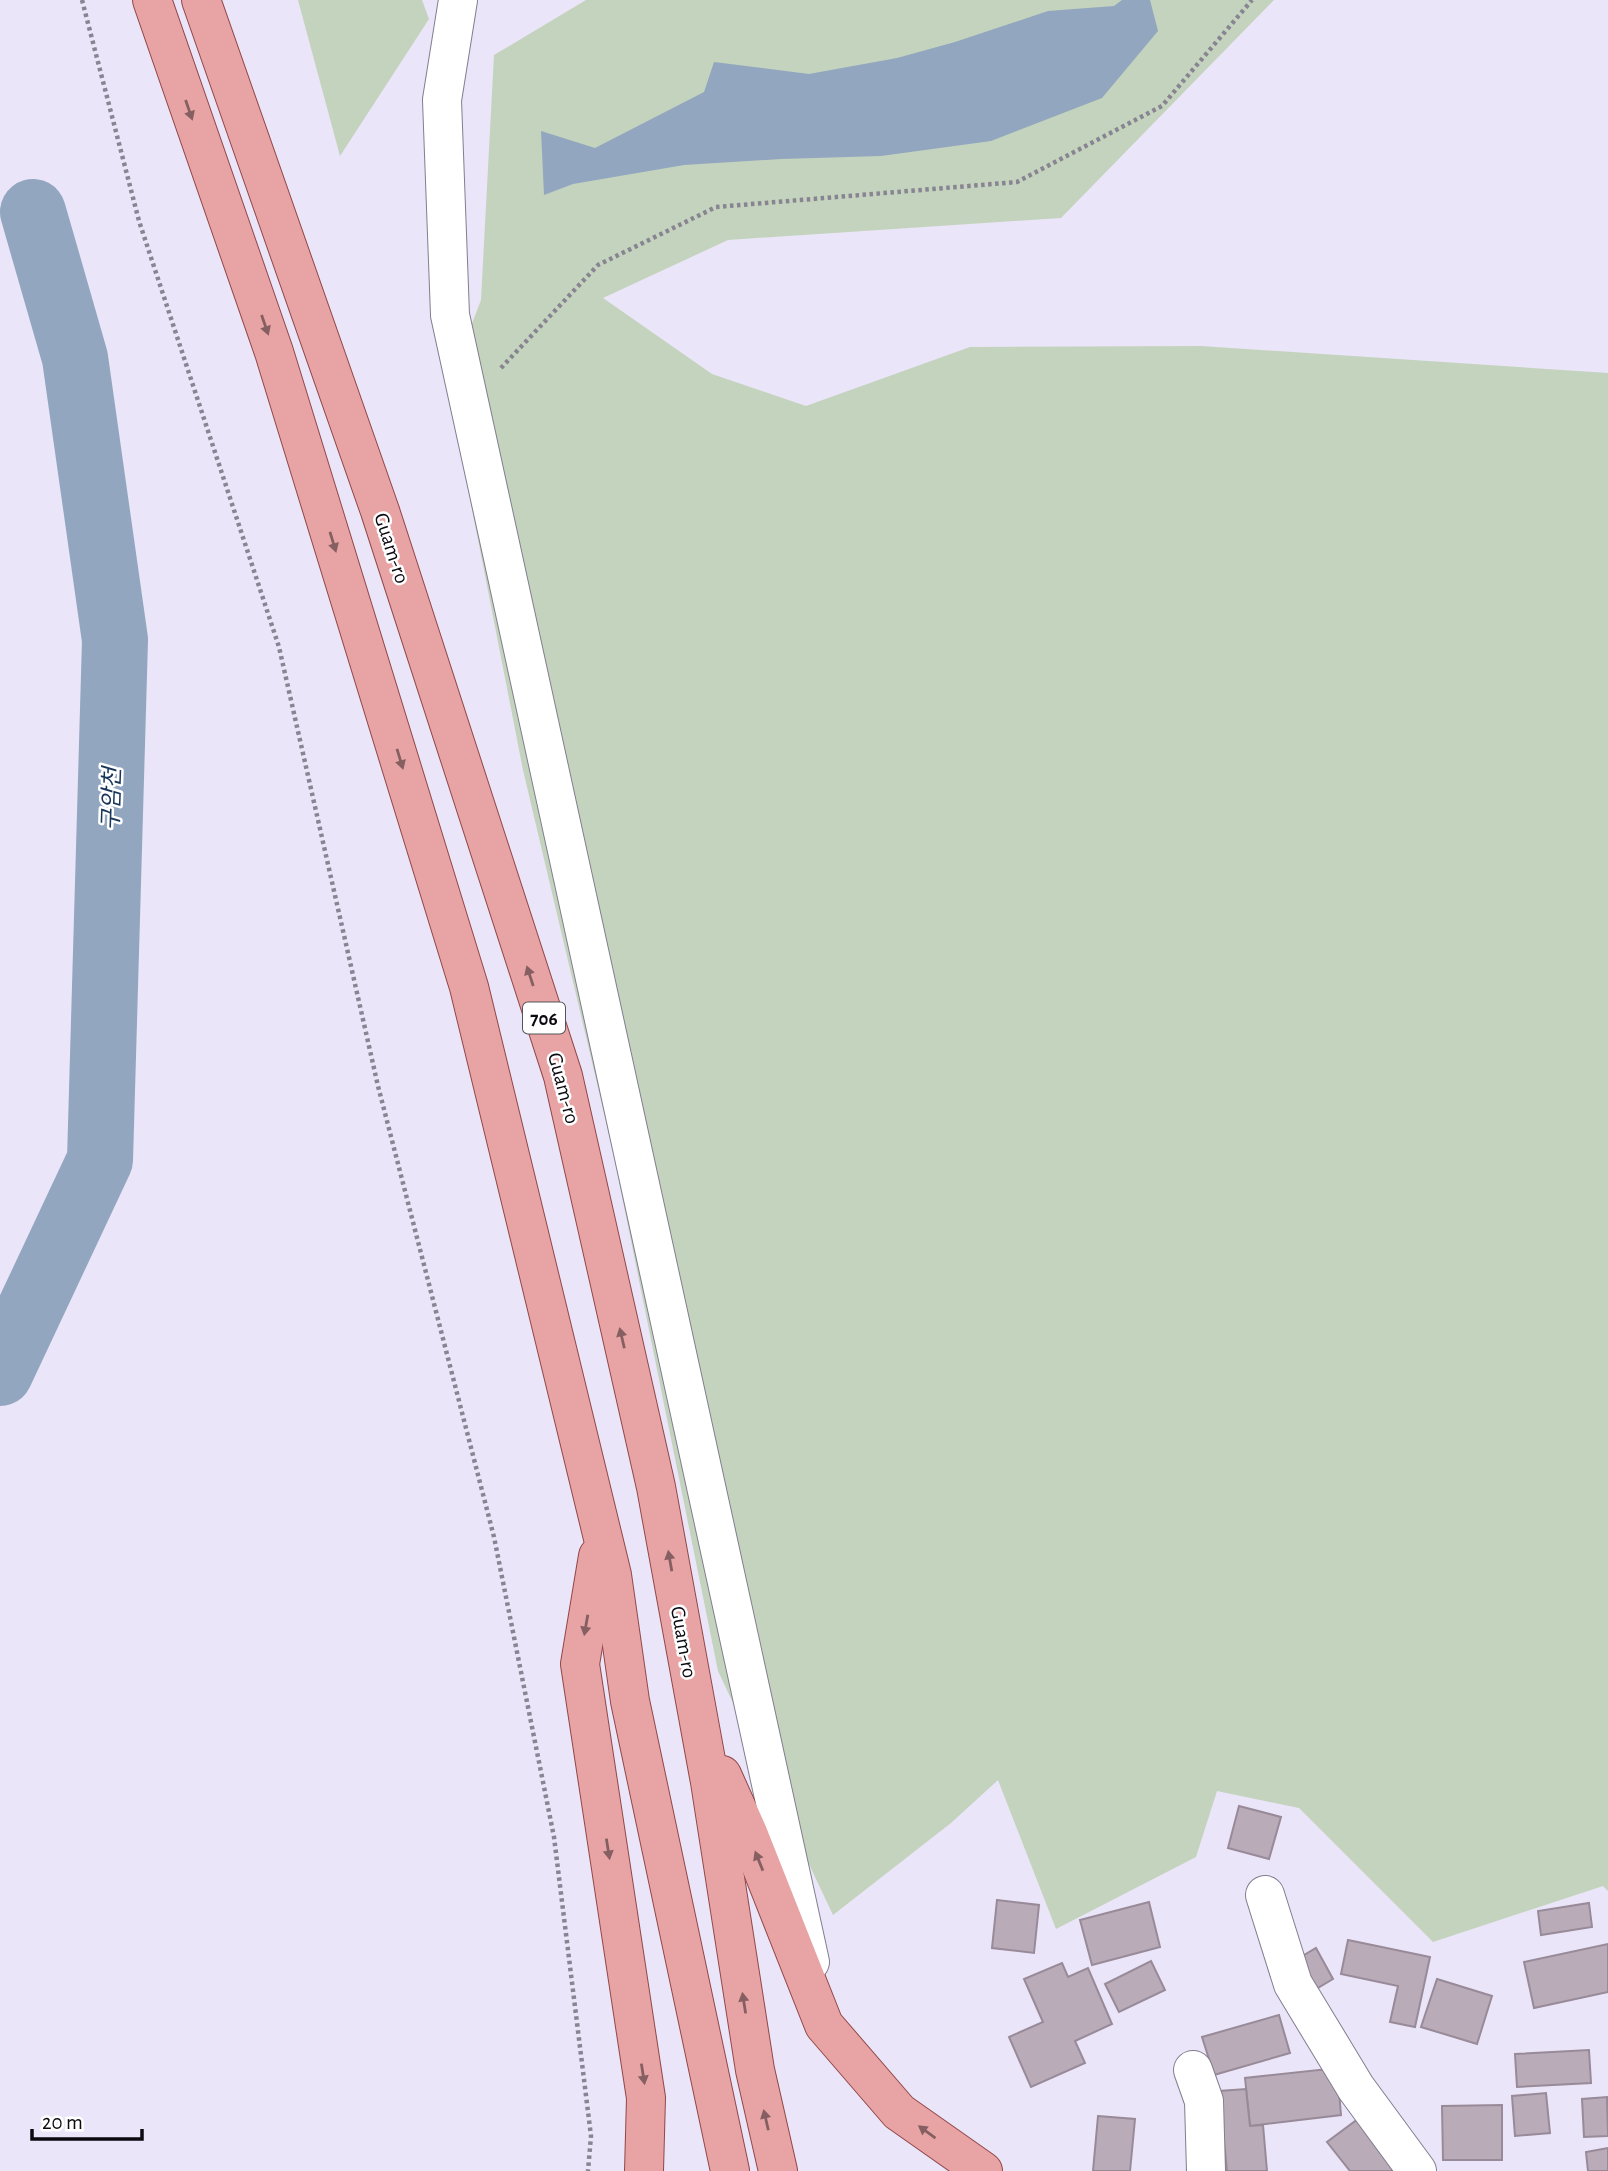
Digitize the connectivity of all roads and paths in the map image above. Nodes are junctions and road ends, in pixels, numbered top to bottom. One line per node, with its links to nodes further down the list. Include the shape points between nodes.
1 (82, 0): 12 (path, via 139,221 279,648 378,1086 494,1537 554,1837 591,2136)
2 (150, 0): 7 (main road, one-way to 7, via 274,352 469,987)
3 (201, 0): 8 (main road, Guam-ro / 706, one-way to 3, via 656,1487 563,1076 380,511)
4 (458, 0): 6 (street, via 442,100 450,315)
5 (1252, 0): 6 (path, via 1162,106 1017,182 716,208 598,265)
6 (469, 402): 10 (street)
7 (601, 1533): 13 (main road, one-way to 13, via 579,1664 646,2098); 14 (main road, via 612,1574 630,1701)
8 (700, 1727): 10 (main road, one-way to 8, via 748,1833); 15 (main road, Guam-ro / 706, one-way to 8, via 755,2070)
9 (1265, 1895): 18 (street, via 1293,1984 1356,2088)
10 (824, 2025): 16 (main road, one-way to 10, via 899,2112)
11 (1193, 2070): 17 (street, via 1204,2101)
12 (588, 2171)
13 (644, 2171)
14 (730, 2171)
15 (778, 2171)
16 (983, 2171)
17 (1206, 2171)
18 (1417, 2171)

